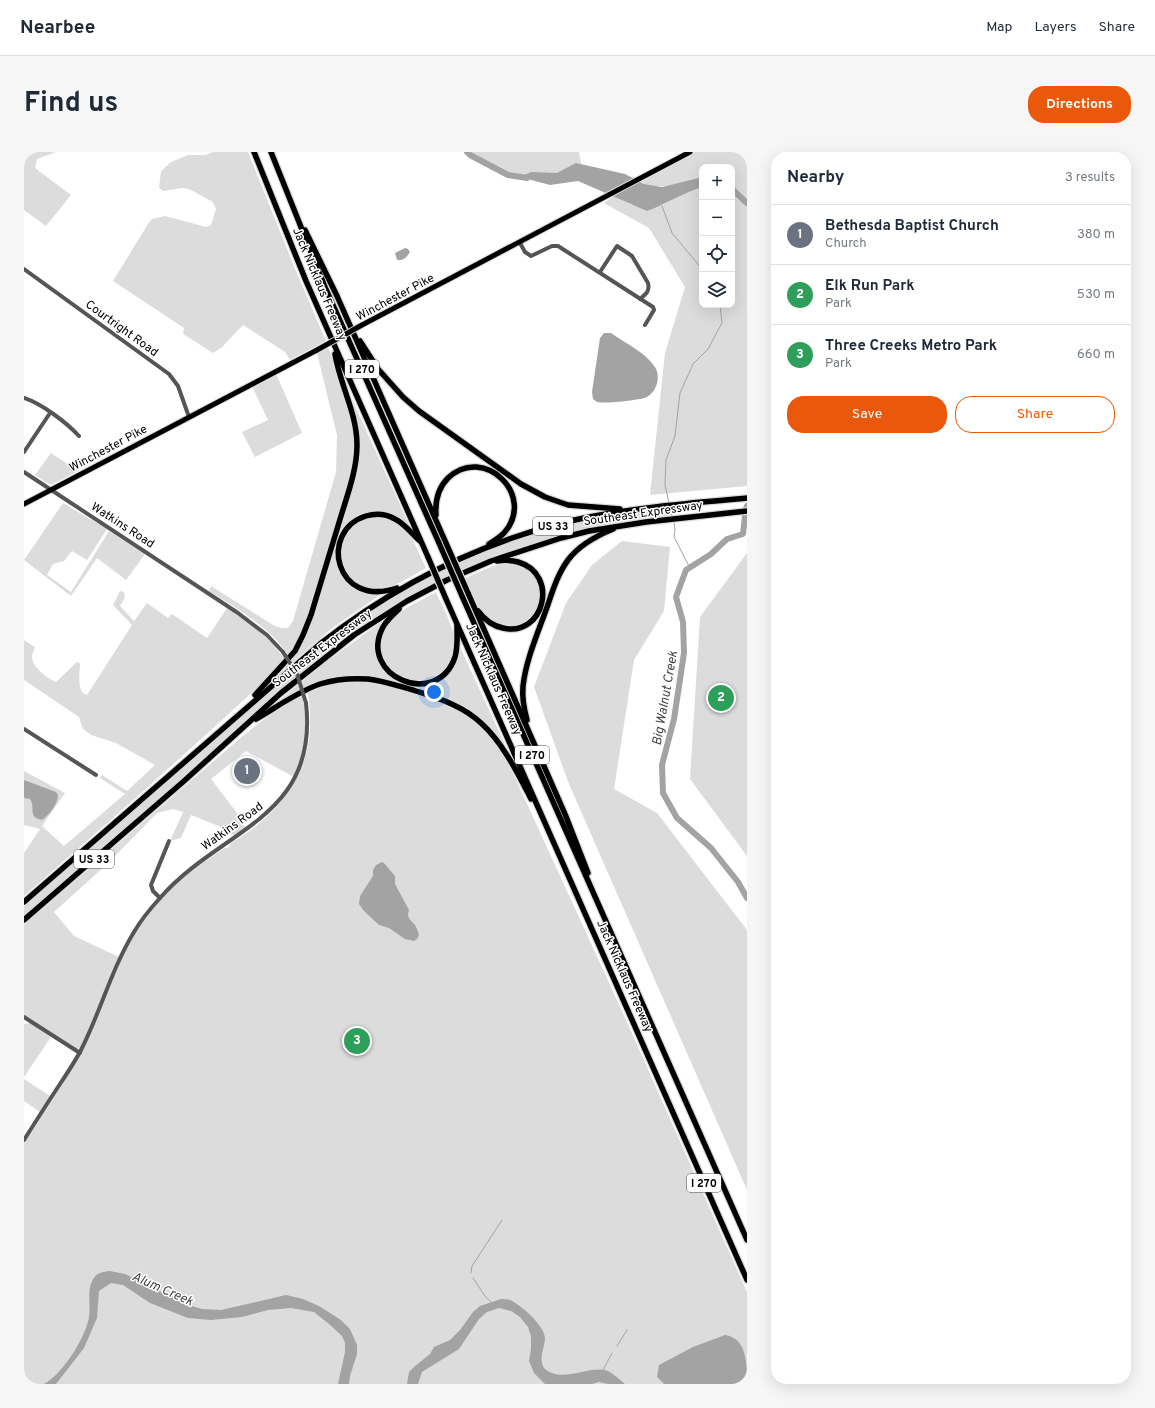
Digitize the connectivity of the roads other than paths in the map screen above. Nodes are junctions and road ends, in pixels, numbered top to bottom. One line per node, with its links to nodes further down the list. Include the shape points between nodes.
1 (254, 152): 11 (highway, Jack Nicklaus Freeway / I 270)
2 (271, 152): 4 (highway, Jack Nicklaus Freeway / I 270)
3 (690, 152): 5 (main road, Winchester Pike)
4 (287, 194): 10 (highway); 41 (highway, Jack Nicklaus Freeway / I 270, bridge, via 325,287)
5 (520, 243): 7 (street, via 531,256 552,246 558,246); 14 (main road, Winchester Pike, bridge)
6 (24, 270): 14 (street, Courtright Road, via 169,374 178,386)
7 (600, 272): 8 (street); 8 (street, via 617,246 624,250 632,256 648,283 648,291)
8 (640, 299): 9 (street, via 654,309)
9 (644, 325)
10 (353, 330): 21 (highway, via 378,369 403,397 430,420 521,484 545,497 568,505); 23 (highway)
11 (334, 346): 25 (highway, Jack Nicklaus Freeway / I 270); 33 (highway, via 356,432 356,454 348,491 304,635 295,651)
12 (24, 398): 13 (street)
13 (50, 413): 15 (street, via 70,426); 16 (street)
14 (189, 417): 18 (main road, Winchester Pike)
15 (79, 436)
16 (24, 452)
17 (24, 472): 18 (street, Watkins Road)
18 (50, 490): 20 (main road, Winchester Pike); 39 (street, Watkins Road, bridge, via 263,631 283,652 297,674 306,702 308,732 304,755 286,793 264,817 186,872)
19 (747, 498): 21 (highway, Southeast Expressway / US 33)
20 (24, 504)
21 (629, 510): 26 (highway, Southeast Expressway / US 33, via 563,523)
22 (747, 511): 24 (highway, Southeast Expressway / US 33)
23 (436, 519): 26 (highway, via 438,493 444,482 454,473 473,467 498,474 506,482 513,497 514,511 504,533); 30 (highway, bridge)
24 (628, 524): 27 (highway, Southeast Expressway / US 33, via 560,538); 35 (highway, via 602,534 581,547 564,566 555,586 529,656 523,687 526,718)
25 (423, 544): 28 (highway, via 401,522 390,516 377,514 362,518 350,526 341,539 338,550 344,574 350,582 364,590 383,592); 31 (highway, Jack Nicklaus Freeway / I 270, bridge)
26 (480, 550): 28 (highway, Southeast Expressway / US 33)
27 (490, 561): 29 (highway, Southeast Expressway / US 33); 30 (highway, via 518,562 534,571 542,587 543,602 540,609 527,624 516,629 506,629 495,626 484,618)
28 (418, 580): 33 (highway, Southeast Expressway / US 33, via 336,631)
29 (407, 601): 31 (highway, via 387,621 379,639 379,653 384,665 401,681 422,684 432,682 443,675 456,655); 32 (highway, Southeast Expressway / US 33, via 326,656)
30 (471, 601): 35 (highway)
31 (457, 624): 38 (highway, Jack Nicklaus Freeway / I 270)
32 (245, 725): 38 (highway, via 300,693 321,684 341,680 377,680 455,705 473,716 498,742 525,787); 42 (highway, Southeast Expressway / US 33)
33 (223, 728): 40 (highway, Southeast Expressway / US 33)
34 (24, 729): 36 (street)
35 (537, 750): 41 (highway, via 565,814)
36 (96, 775)
37 (169, 841): 39 (street, via 151,885 152,892)
38 (557, 850): 47 (highway, Jack Nicklaus Freeway / I 270)
39 (160, 898): 44 (street, Watkins Road, via 141,921 125,949)
40 (24, 902)
41 (603, 914): 46 (highway, Jack Nicklaus Freeway / I 270)
42 (24, 920)
43 (24, 1017): 44 (street)
44 (80, 1053): 45 (street, Watkins Road)
45 (24, 1140)
46 (747, 1240)
47 (747, 1280)

